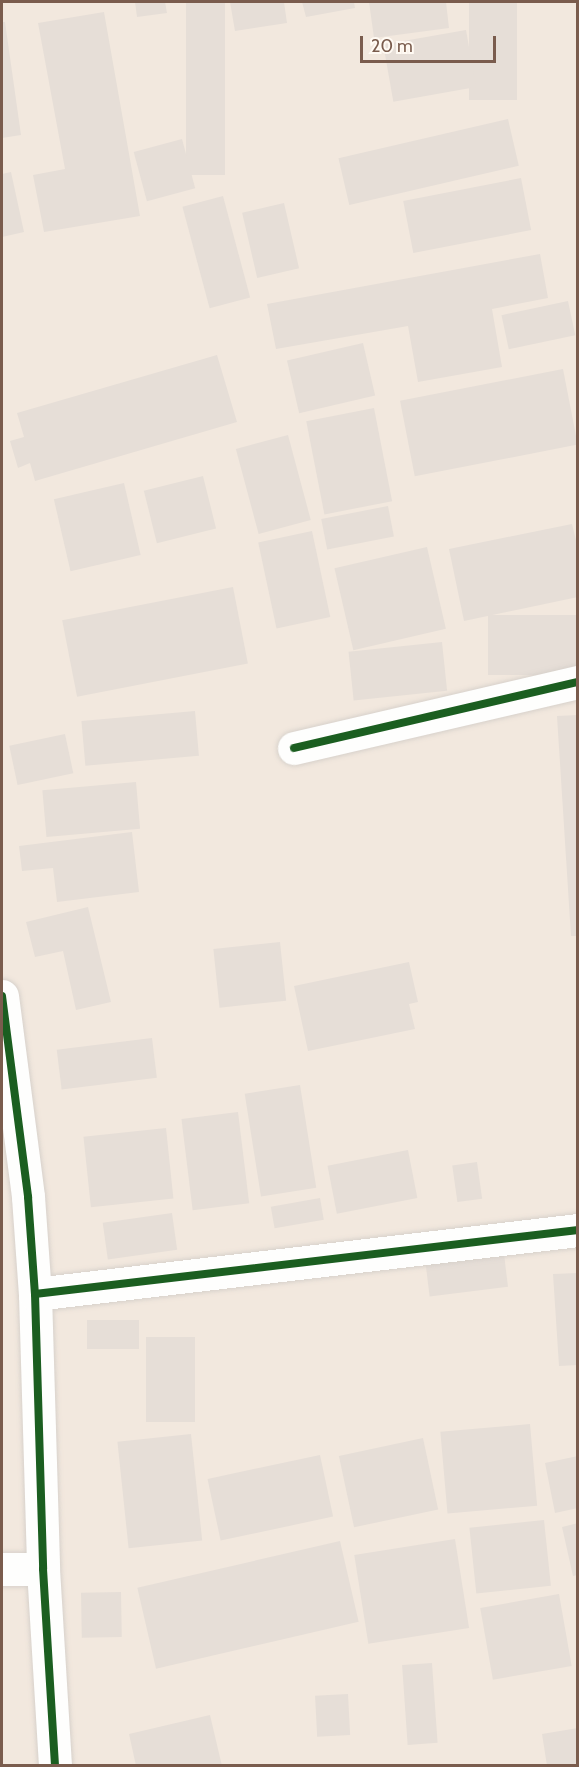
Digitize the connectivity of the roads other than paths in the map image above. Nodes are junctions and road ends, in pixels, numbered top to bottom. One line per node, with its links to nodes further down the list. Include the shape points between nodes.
1 (578, 682): 2 (street)
2 (294, 748)
3 (2, 996): 5 (street, via 28,1197)
4 (578, 1230): 5 (street)
5 (35, 1294): 7 (street)
6 (2, 1569): 7 (street)
7 (43, 1569): 8 (street)
8 (55, 1766)

